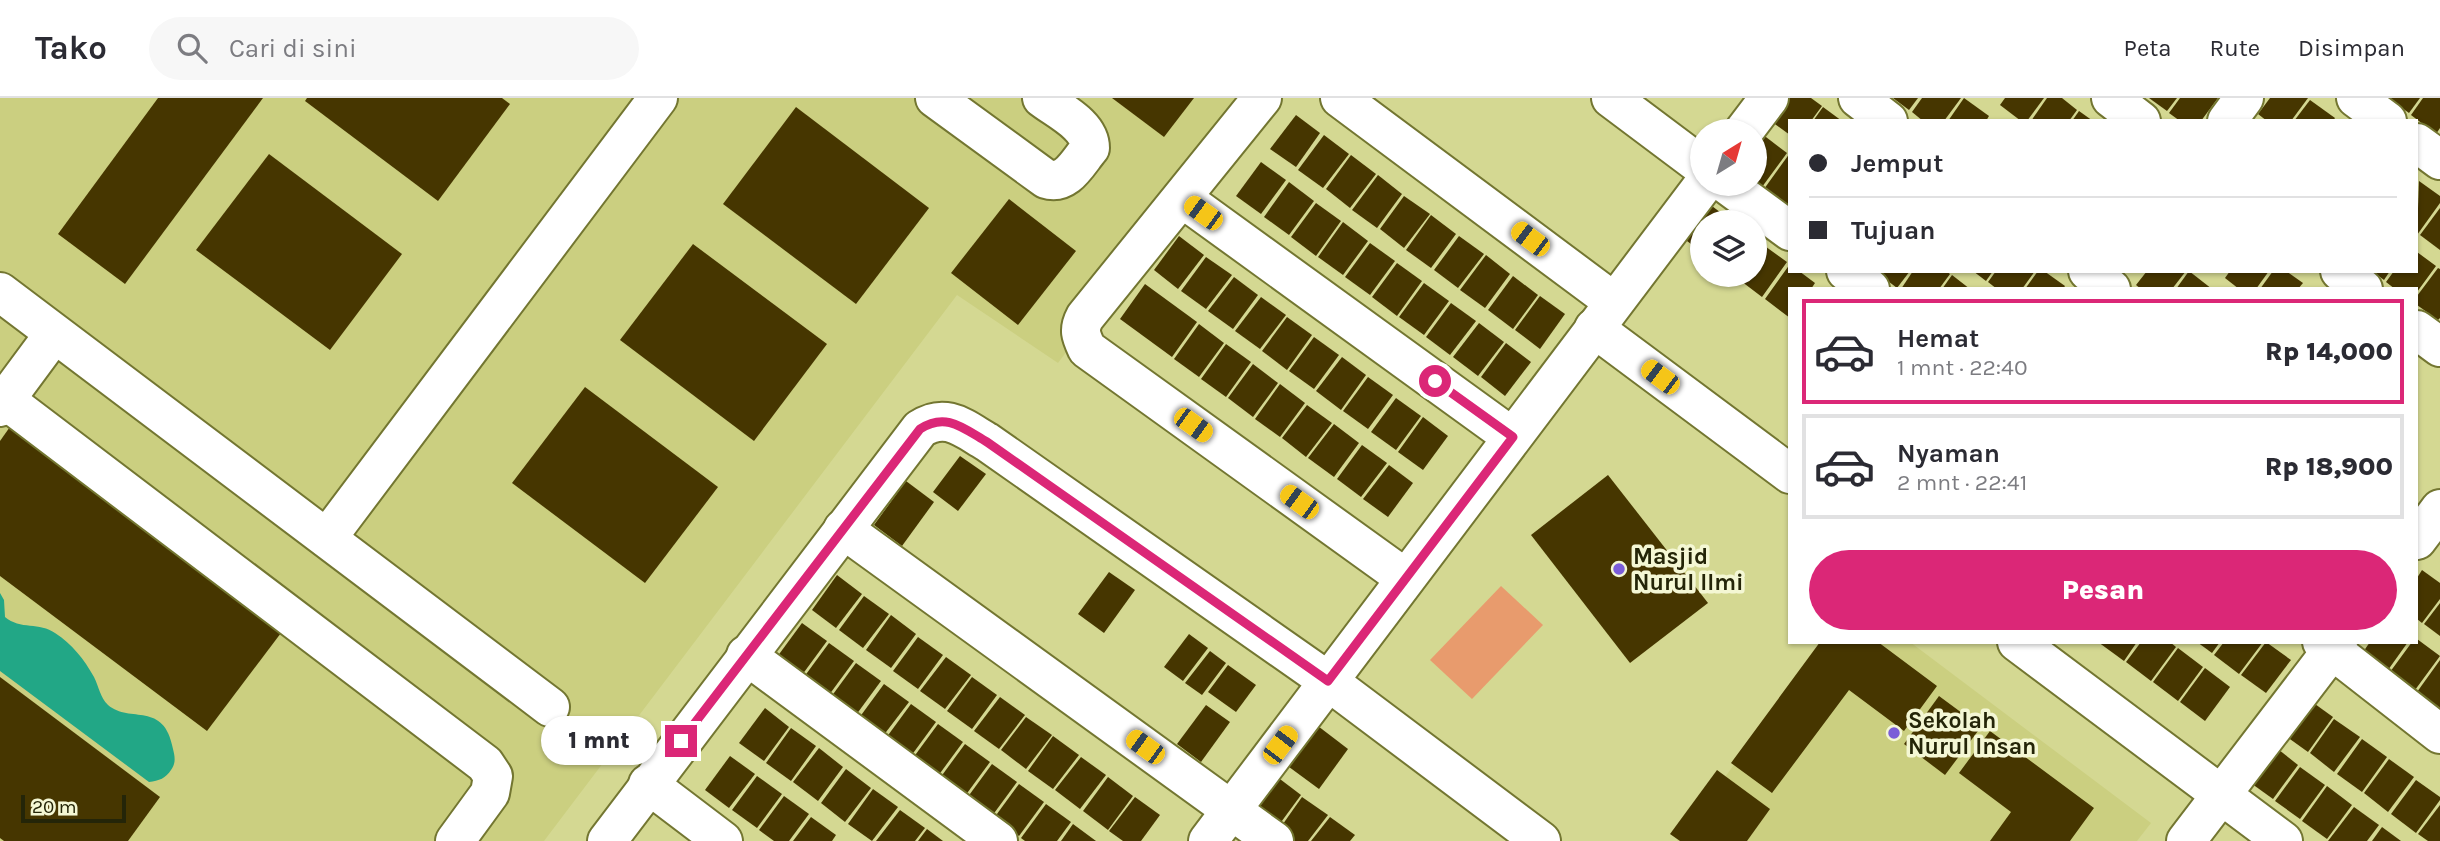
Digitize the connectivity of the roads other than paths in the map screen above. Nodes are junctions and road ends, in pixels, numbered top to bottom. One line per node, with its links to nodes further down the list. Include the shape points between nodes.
1 (658, 98): 37 (street)
2 (935, 98): 3 (street, via 1055,182 1063,180 1090,148 1090,139 1086,130)
3 (1042, 98)
4 (1262, 98): 22 (street)
5 (1340, 98): 29 (street)
6 (1611, 98): 18 (street)
7 (1769, 98): 12 (street)
8 (1858, 98): 13 (street)
9 (2111, 98): 14 (street)
10 (2244, 98): 15 (street)
11 (2356, 98): 16 (street)
12 (1753, 119)
13 (1885, 119)
14 (2138, 119)
15 (2228, 119)
16 (2384, 119)
17 (2418, 144): 19 (street)
18 (1690, 157)
19 (2440, 160)
20 (1695, 196): 29 (street)
21 (1742, 196): 23 (street)
22 (1182, 198): 34 (street); 38 (street, via 1085,317 1080,327 1087,349)
23 (1788, 230)
24 (1849, 273): 26 (street)
25 (2343, 273): 27 (street)
26 (1867, 287)
27 (2360, 287)
28 (0, 292): 31 (street)
29 (1604, 315): 34 (street); 35 (street)
30 (2418, 331): 32 (street)
31 (54, 334): 33 (street); 37 (street)
32 (2440, 347)
33 (2, 401): 48 (street, via 485,764 493,776 490,793)
34 (1513, 437): 38 (street)
35 (1788, 472)
36 (842, 529): 41 (street); 42 (street, via 920,429 930,423 954,423); 47 (street)
37 (327, 538): 43 (street)
38 (1405, 578): 42 (street)
39 (2020, 644): 46 (street)
40 (2331, 645): 44 (street); 46 (street)
41 (746, 655): 45 (street); 51 (street)
42 (1328, 681): 47 (street); 54 (street)
43 (550, 707)
44 (2440, 733)
45 (648, 784): 49 (street); 50 (street)
46 (2222, 795): 55 (street); 56 (street)
47 (1231, 809): 52 (street); 53 (street)
48 (455, 841)
49 (607, 841)
50 (723, 841)
51 (998, 841)
52 (1208, 841)
53 (1274, 841)
54 (1541, 841)
55 (2186, 841)
56 (2283, 841)

